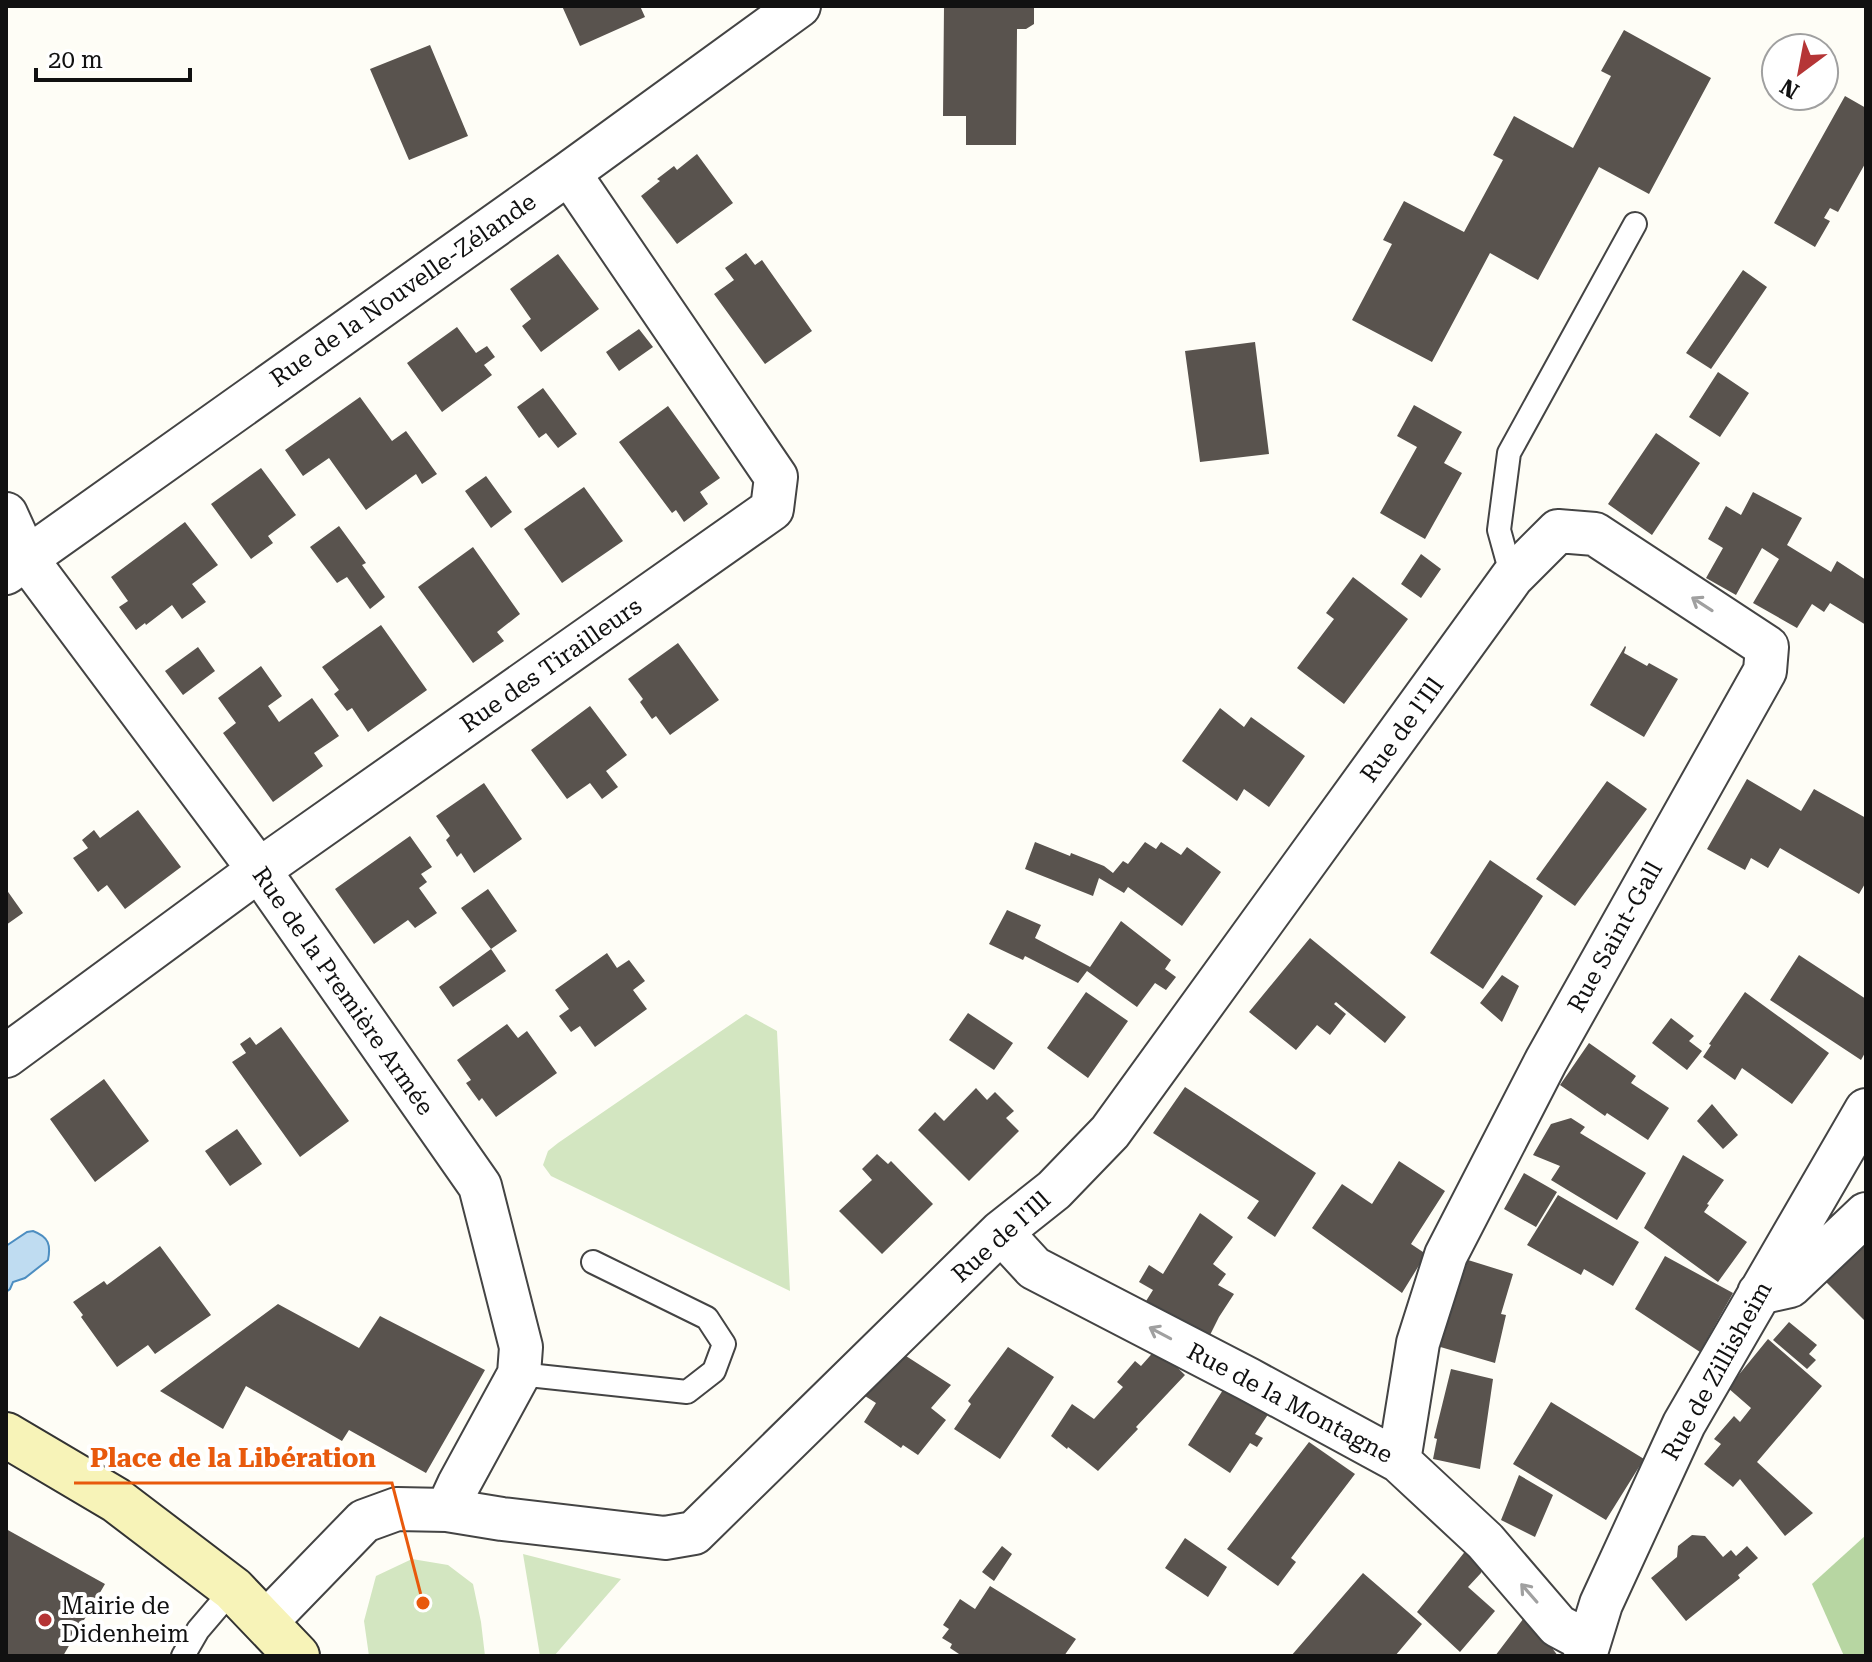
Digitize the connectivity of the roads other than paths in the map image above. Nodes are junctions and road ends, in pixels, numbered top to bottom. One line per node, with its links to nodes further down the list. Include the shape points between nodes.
1 (799, 6): 2 (street, Rue de la Nouvelle-Zélande)
2 (569, 173): 6 (street, Rue de la Nouvelle-Zélande); 8 (street, Rue des Tirailleurs, via 776,477 772,509)
3 (1635, 224): 7 (lane, via 1509,453 1499,530)
4 (6, 514): 6 (street, Rue de la Première Armée)
5 (1558, 531): 7 (street, Rue de l'Ill); 17 (street, Rue Saint-Gall, one-way to 5, via 1418,1343 1446,1255 1546,1061 1765,671 1767,647 1595,534)
6 (16, 565): 8 (street, Rue de la Première Armée)
7 (1512, 577): 12 (street, Rue de l'Ill, via 1110,1132 1054,1190)
8 (259, 870): 9 (street, Rue des Tirailleurs); 15 (street, Rue de la Première Armée, via 480,1186 521,1347)
9 (6, 1056)
10 (1866, 1110): 14 (street, Rue de Zillisheim)
11 (1866, 1214): 14 (street, via 1790,1286)
12 (1001, 1232): 17 (street, Rue de la Montagne, one-way to 12, via 1034,1268); 18 (street, Rue de l'Ill, via 694,1533 665,1538)
13 (593, 1262): 15 (lane, via 707,1318 724,1344 714,1371 687,1392)
14 (1759, 1293): 21 (street, Rue de Zillisheim, via 1684,1424 1601,1604)
15 (519, 1374): 18 (street)
16 (6, 1435): 19 (main road, via 116,1500)
17 (1399, 1461): 21 (street, Rue de la Montagne, one-way to 17, via 1558,1626 1485,1541)
18 (447, 1510): 20 (street, Rue de l'Ill, via 397,1509 364,1521)
19 (233, 1589): 20 (main road); 22 (lane)
20 (266, 1622): 23 (main road)
21 (1586, 1649)
22 (183, 1656)
23 (297, 1656)

